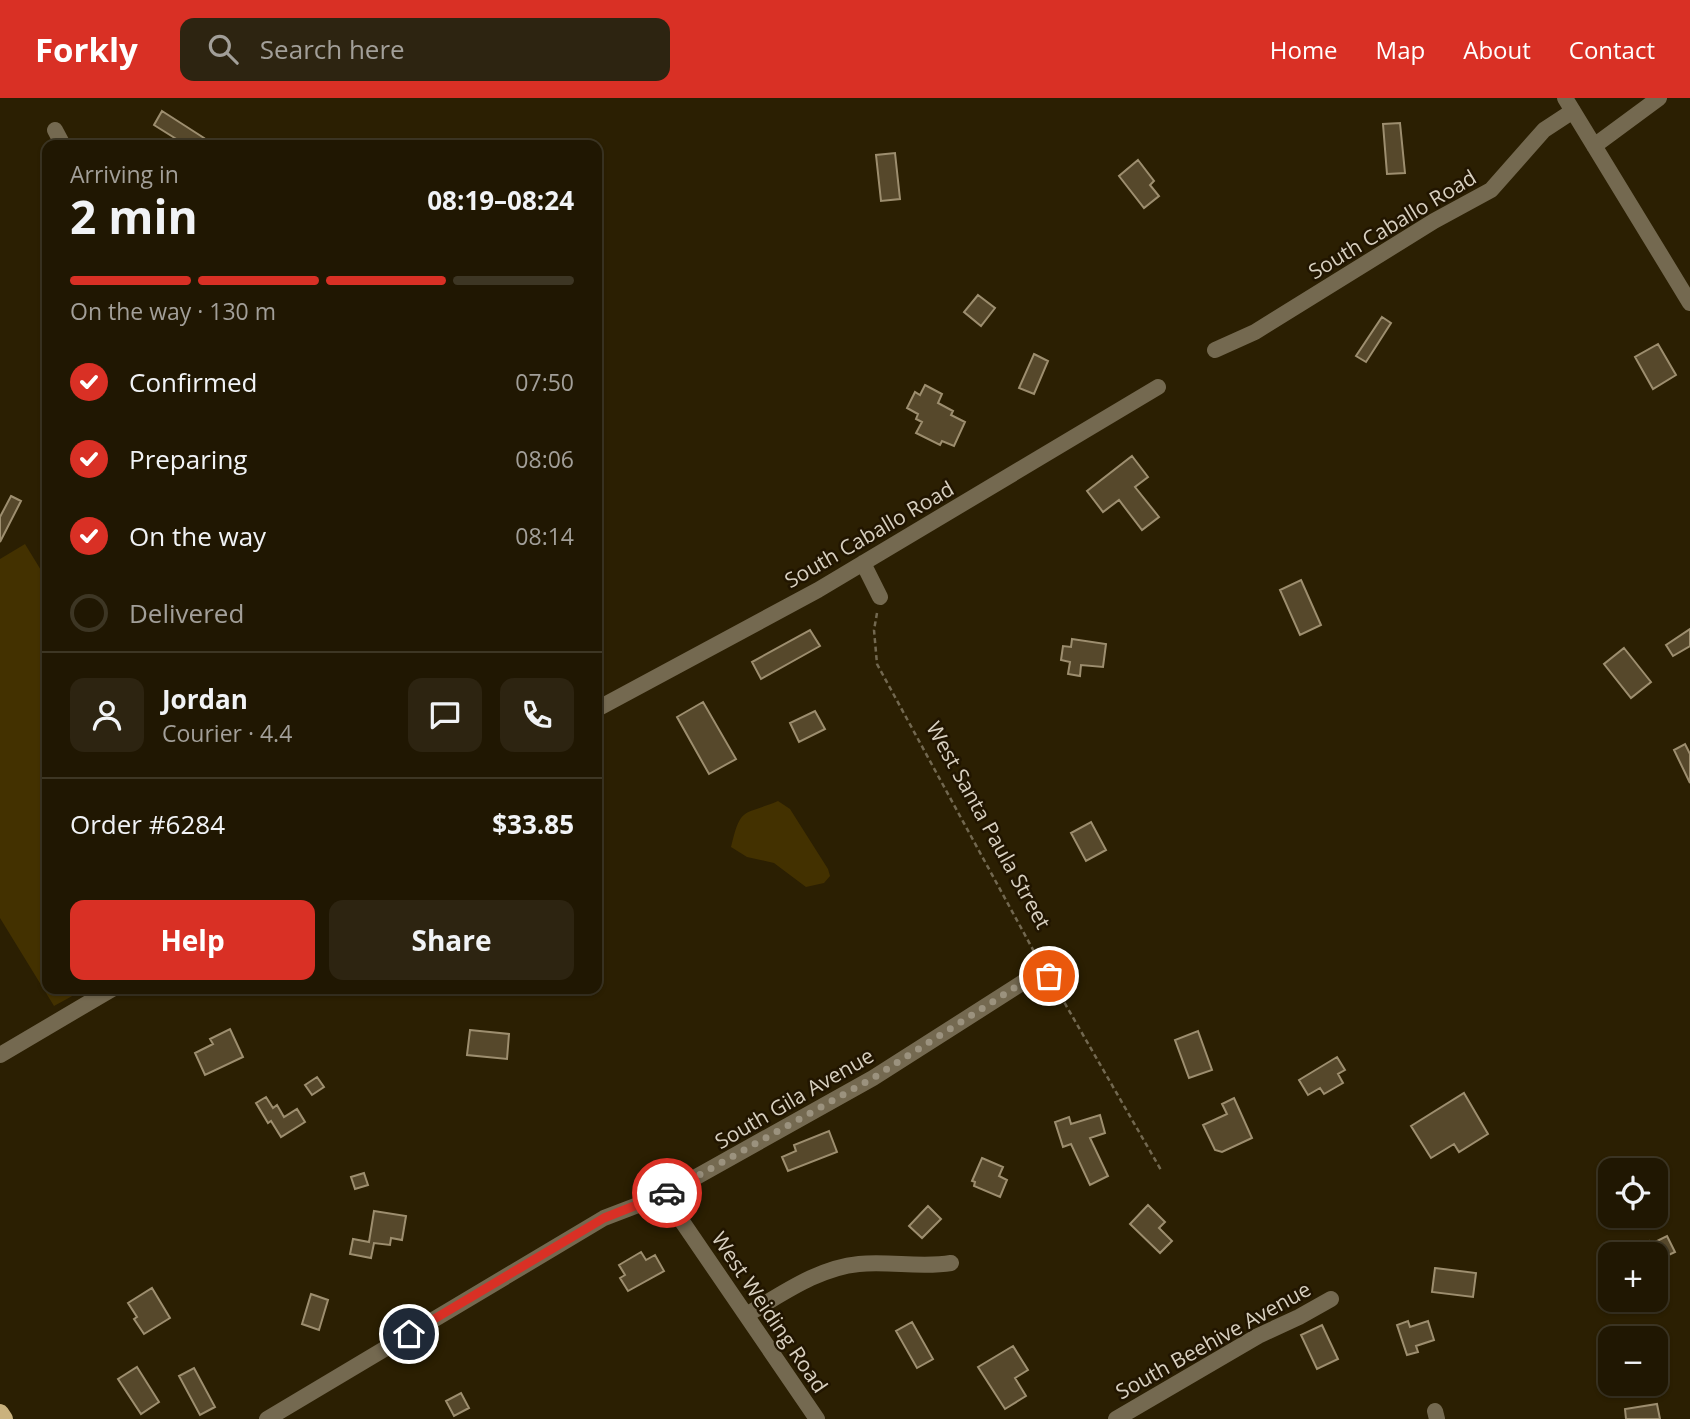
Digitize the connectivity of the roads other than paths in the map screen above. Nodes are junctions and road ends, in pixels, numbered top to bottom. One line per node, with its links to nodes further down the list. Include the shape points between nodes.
1 (1659, 98): 5 (street)
2 (1569, 105): 5 (street); 7 (street, South Caballo Road, via 1491,190 1255,332)
3 (55, 130): 4 (street)
4 (60, 140)
5 (1594, 146): 6 (street)
6 (1690, 303)
7 (1215, 350)
8 (1158, 387): 9 (street, South Caballo Road)
9 (863, 564): 10 (street); 11 (street, South Caballo Road)
10 (880, 597)
11 (602, 706)
12 (1046, 972): 15 (street, South Gila Avenue, via 873,1078)
13 (104, 994): 14 (street)
14 (0, 1055)
15 (664, 1195): 18 (street, West Weiding Road); 21 (street, South Gila Avenue, via 604,1218)
16 (951, 1263): 18 (street, via 840,1267)
17 (1331, 1299): 23 (street, South Beehive Avenue)
18 (746, 1315): 22 (street, West Weiding Road)
19 (0, 1413): 20 (main road)
20 (5, 1419)
21 (267, 1419)
22 (817, 1419)
23 (1116, 1419)

